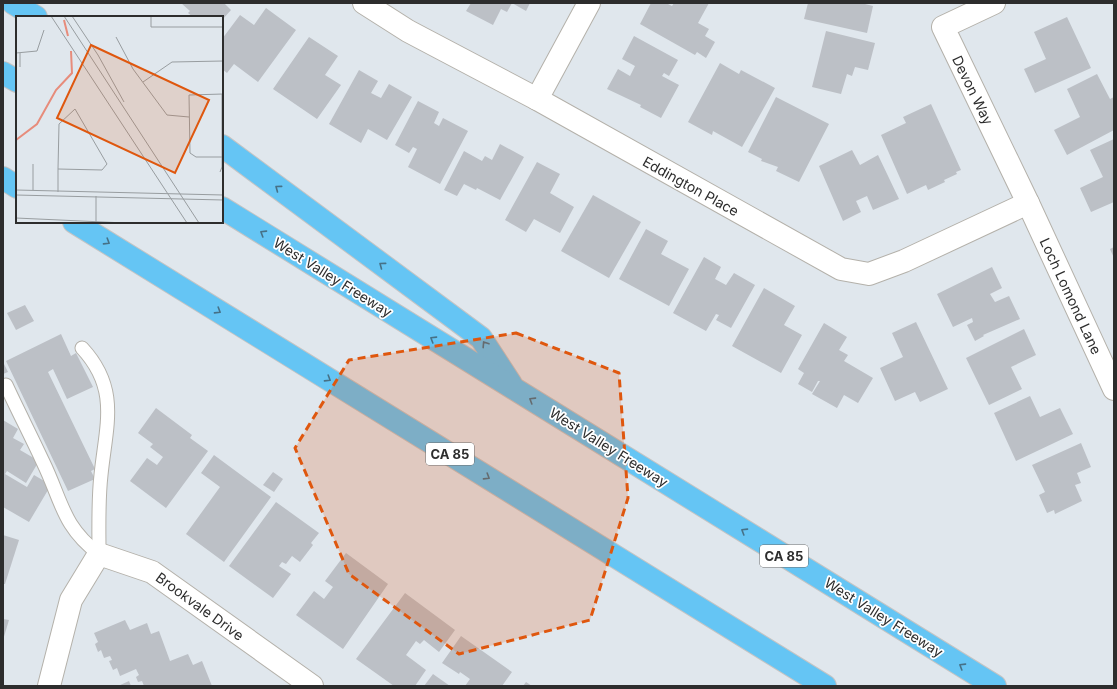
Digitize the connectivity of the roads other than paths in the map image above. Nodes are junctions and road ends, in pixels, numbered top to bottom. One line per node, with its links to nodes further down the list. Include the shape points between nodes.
1 (13, 3): 5 (highway)
2 (364, 3): 8 (street, Eddington Place, via 408,31)
3 (589, 3): 8 (street)
4 (994, 3): 12 (street, Devon Way, via 943,28)
5 (34, 16)
6 (3, 73): 7 (highway)
7 (16, 80)
8 (537, 99): 12 (street, Eddington Place, via 841,269 869,274 904,262)
9 (223, 147): 17 (highway, one-way to 9, via 481,338)
10 (3, 178): 11 (highway)
11 (16, 186)
12 (1028, 203): 18 (street, Loch Lomond Lane)
13 (223, 209): 17 (highway, West Valley Freeway / CA 85, one-way to 13)
14 (76, 223): 22 (highway, CA 85, one-way to 22)
15 (82, 348): 19 (lane, via 93,360 102,377 108,402 99,501)
16 (6, 385): 19 (lane, via 44,463 69,524 84,543)
17 (514, 389): 23 (highway, West Valley Freeway / CA 85, one-way to 17)
18 (1114, 389)
19 (99, 554): 20 (street, via 71,600); 21 (street, Brookvale Drive, via 152,572)
20 (49, 686)
21 (312, 686)
22 (825, 686)
23 (995, 686)

